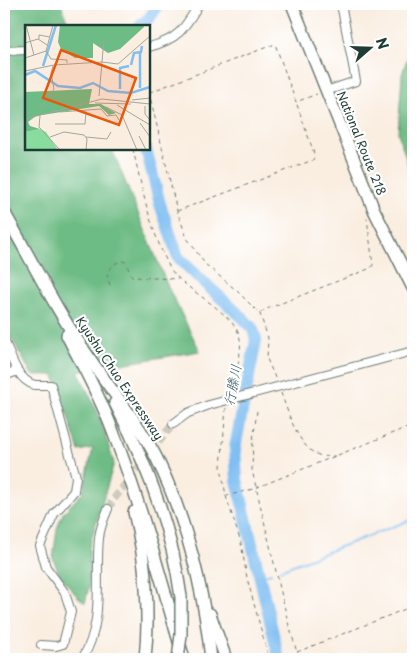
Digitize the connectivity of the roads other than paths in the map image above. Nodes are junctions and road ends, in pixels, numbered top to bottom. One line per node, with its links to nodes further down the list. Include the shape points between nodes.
1 (199, 4): 4 (street, via 185,28 169,40)
2 (292, 4): 7 (highway, National Route 218)
3 (342, 4): 7 (street, via 356,81)
4 (150, 47)
5 (25, 50): 6 (street)
6 (4, 51)
7 (326, 91): 9 (highway, National Route 218, via 374,210)
8 (4, 212): 12 (highway, Kyushu Chuo Expressway)
9 (413, 288)
10 (4, 339): 13 (street)
11 (413, 351): 15 (street, via 229,399 193,410)
12 (86, 363): 17 (highway, Kyushu Chuo Expressway, via 134,420 149,445 170,491); 20 (highway, via 136,520 147,595); 21 (highway, bridge, via 122,418 152,484 172,543 181,597); 22 (highway, Kyushu Chuo Expressway, via 126,467)
13 (18, 370): 14 (street); 18 (street, via 25,381 51,385 76,477 74,491 54,514 40,546 46,567 65,593 71,612 63,644)
14 (4, 376)
15 (172, 424)
16 (108, 508): 19 (street, via 99,538 98,605 91,639)
17 (190, 550): 23 (highway, Kyushu Chuo Expressway); 24 (highway)
18 (41, 644)
19 (82, 659)
20 (145, 659)
21 (178, 659)
22 (184, 659)
23 (211, 659)
24 (226, 659)

